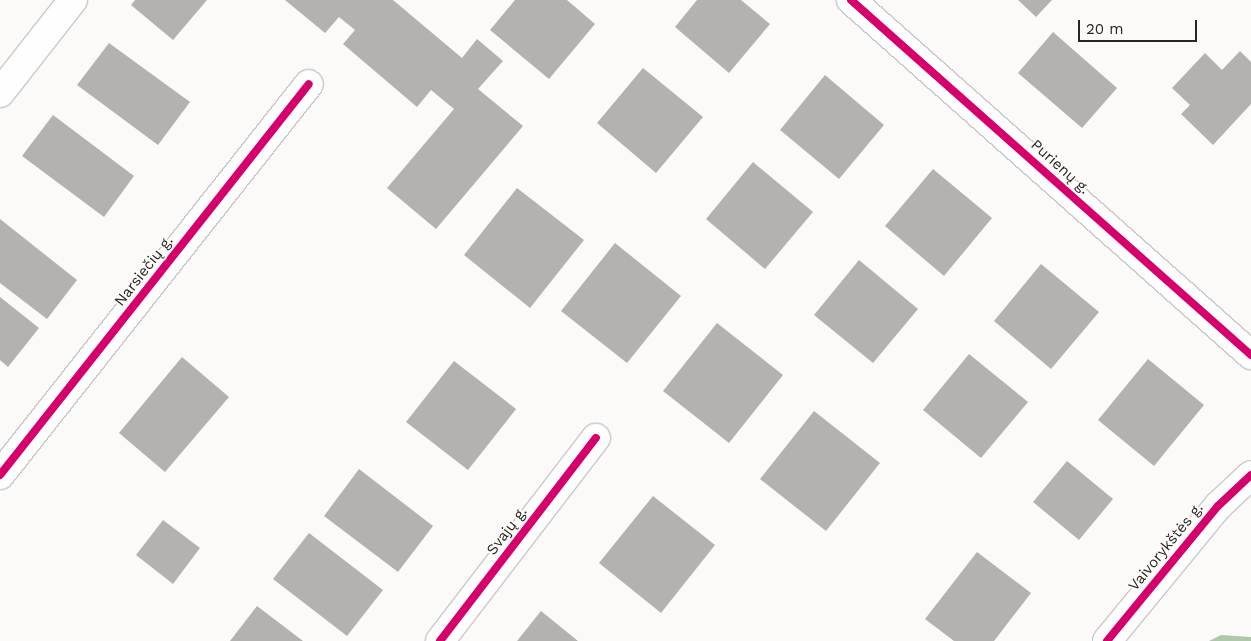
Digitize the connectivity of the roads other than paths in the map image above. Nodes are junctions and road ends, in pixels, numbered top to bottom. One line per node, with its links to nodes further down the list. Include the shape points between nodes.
1 (73, 0): 4 (street)
2 (851, 0): 5 (street, Purienų g.)
3 (309, 84): 7 (street, Narsiečių g.)
4 (0, 93)
5 (1251, 355)
6 (596, 438): 9 (street, Svajų g.)
7 (0, 475)
8 (1251, 475): 10 (street, Vaivorykštės g., via 1218,506)
9 (440, 641)
10 (1108, 641)

